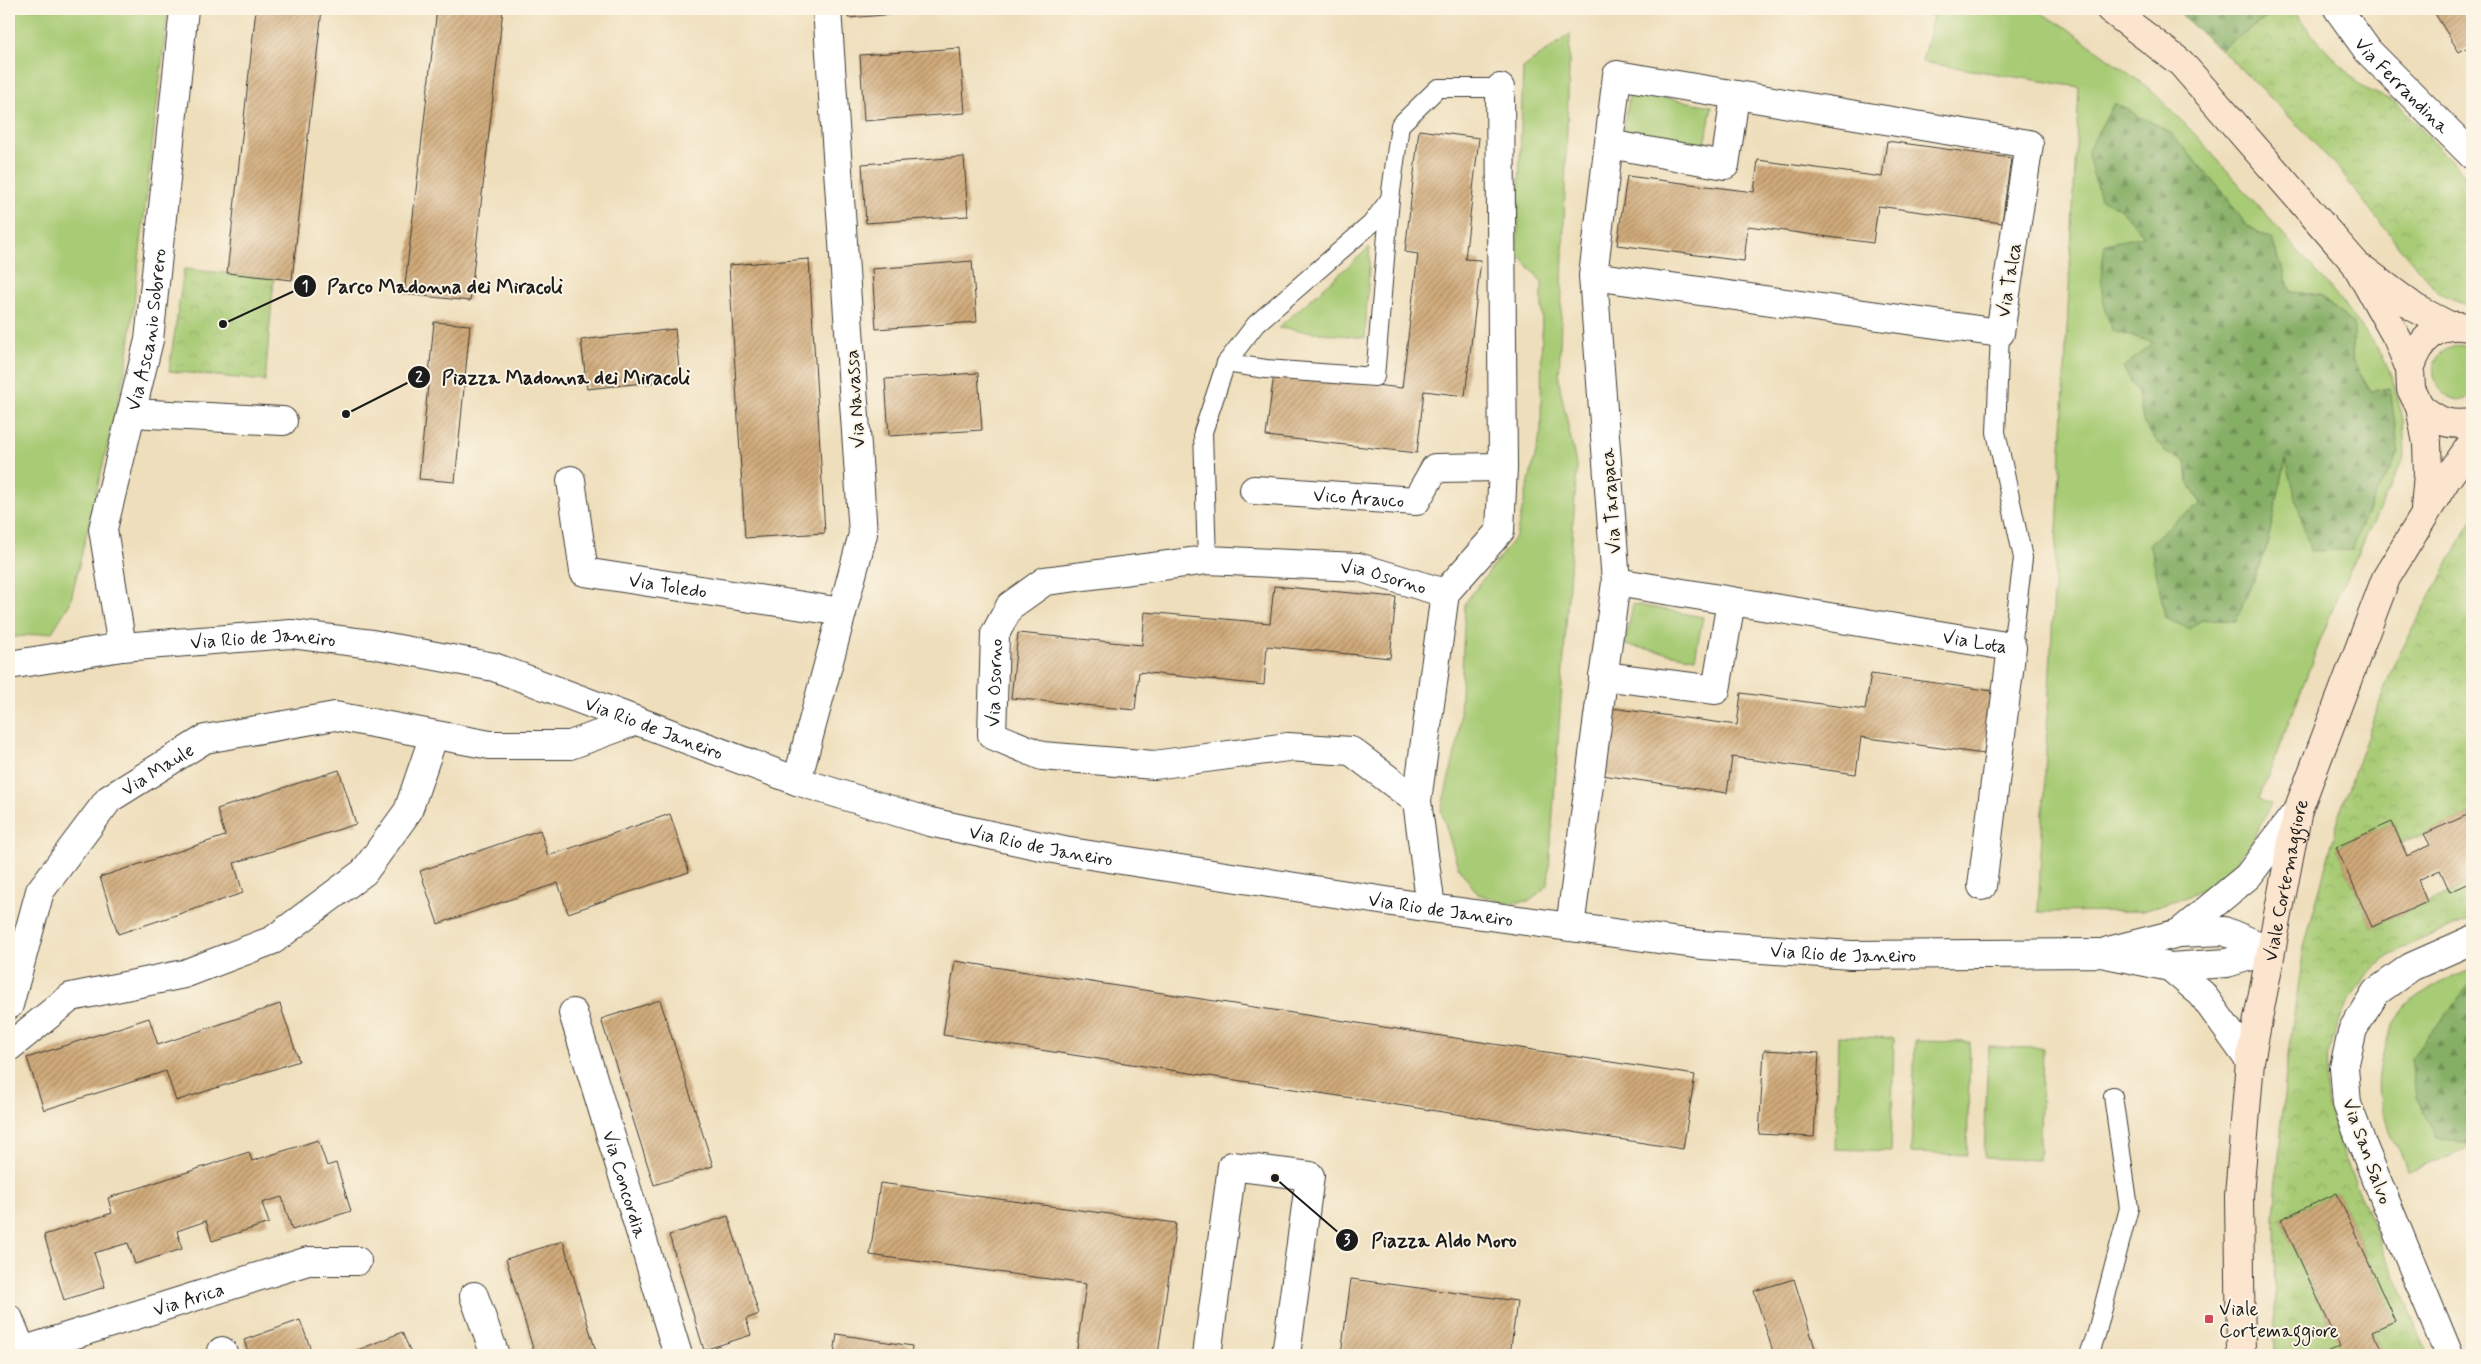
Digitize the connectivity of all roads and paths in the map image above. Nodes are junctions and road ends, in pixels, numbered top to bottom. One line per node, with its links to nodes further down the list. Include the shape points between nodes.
1 (184, 9): 18 (street, Via Ascanio Sobrero, via 149,340)
2 (828, 9): 30 (street, Via Navassa, via 863,534)
3 (2110, 9): 11 (street, via 2181,63)
4 (2338, 9): 9 (street, Via Ferrandina, via 2368,51)
5 (1617, 74): 7 (street, Via Talca); 8 (street, Via Tarapaca)
6 (1500, 88): 10 (lane, via 1438,88 1400,125); 22 (street)
7 (1735, 96): 8 (street, via 1725,165); 14 (street, Via Talca, via 2029,144)
8 (1609, 144): 12 (street, Via Tarapaca)
9 (2472, 155)
10 (1390, 199): 15 (lane, via 1371,224 1256,324); 15 (lane, via 1375,378)
11 (2354, 263): 13 (street, via 2415,308); 16 (street, via 2398,338)
12 (1594, 276): 14 (street, Via Talca); 27 (street, Via Tarapaca)
13 (2461, 327): 16 (street, via 2430,334 2417,350)
14 (2000, 333): 32 (lane, via 1996,432 2024,558)
15 (1226, 363): 26 (lane, via 1203,432)
16 (2410, 369): 17 (street, via 2411,389)
17 (2420, 407): 20 (street, via 2436,420 2456,425); 25 (street, via 2427,443)
18 (132, 413): 19 (street); 31 (street, Via Ascanio Sobrero, via 103,529)
19 (283, 421)
20 (2472, 423)
21 (2472, 443): 25 (street, Viale Cortemaggiore)
22 (1503, 467): 24 (street, Vico Arauco, via 1435,468 1416,501); 28 (street, via 1500,531)
23 (571, 480): 30 (street, Via Toledo, via 584,572)
24 (1254, 490)
25 (2424, 516): 39 (street, Viale Cortemaggiore, via 2386,578)
26 (1207, 560): 28 (street, Via Osorno, via 1358,567); 38 (street, Via Osorno, via 1045,581 1010,606 994,634 992,735 1042,756 1154,766 1288,747 1351,751)
27 (1616, 582): 29 (street, Via Lota); 34 (street, Via Tarapaca)
28 (1446, 593): 38 (street)
29 (1731, 601): 32 (street, Via Lota); 34 (street, via 1716,690)
30 (842, 612): 37 (street, Via Navassa)
31 (122, 647): 33 (street, Via Rio de Janeiro); 35 (street, Via Rio de Janeiro, via 291,634 372,644 494,667)
32 (2012, 647): 40 (street, Via Lota)
33 (9, 665)
34 (1603, 676): 42 (street, Via Tarapaca)
35 (636, 721): 36 (street, Via Maule, via 570,745 490,745); 37 (street, Via Rio de Janeiro)
36 (434, 735): 48 (street, Via Maule, via 335,716 204,739 109,799 40,891); 50 (street, via 408,811 364,872 272,940 184,974 71,997)
37 (797, 781): 41 (street, Via Rio de Janeiro, via 930,822 1064,851)
38 (1417, 801): 41 (street)
39 (2298, 810): 43 (street, via 2248,876); 45 (street, Viale Cortemaggiore)
40 (1982, 886)
41 (1431, 908): 42 (street, Via Rio de Janeiro)
42 (1570, 927): 46 (street, Via Rio de Janeiro, via 1702,945 1851,955)
43 (2179, 933): 45 (street, via 2224,931); 46 (street)
44 (2472, 940): 63 (street, Via San Salvo, via 2411,967 2376,992 2353,1029 2344,1067 2348,1104 2362,1144)
45 (2270, 950): 47 (street, via 2227,963); 51 (street, Viale Cortemaggiore)
46 (2101, 953): 47 (street)
47 (2170, 968): 51 (street, via 2202,994)
48 (9, 1005)
49 (573, 1013): 58 (street, Via Concordia)
50 (9, 1047)
51 (2250, 1061): 62 (street, Viale Cortemaggiore, via 2239,1196)
52 (2113, 1096): 61 (lane, via 2129,1208)
53 (357, 1261): 56 (street, Via Arica, via 308,1261)
54 (474, 1296): 57 (street)
55 (9, 1318): 56 (street, Via Arica)
56 (15, 1353)
57 (495, 1355)
58 (678, 1355)
59 (1206, 1355): 60 (street, via 1232,1166 1310,1176)
60 (1286, 1355)
61 (2088, 1355)
62 (2241, 1355)
63 (2449, 1355)

